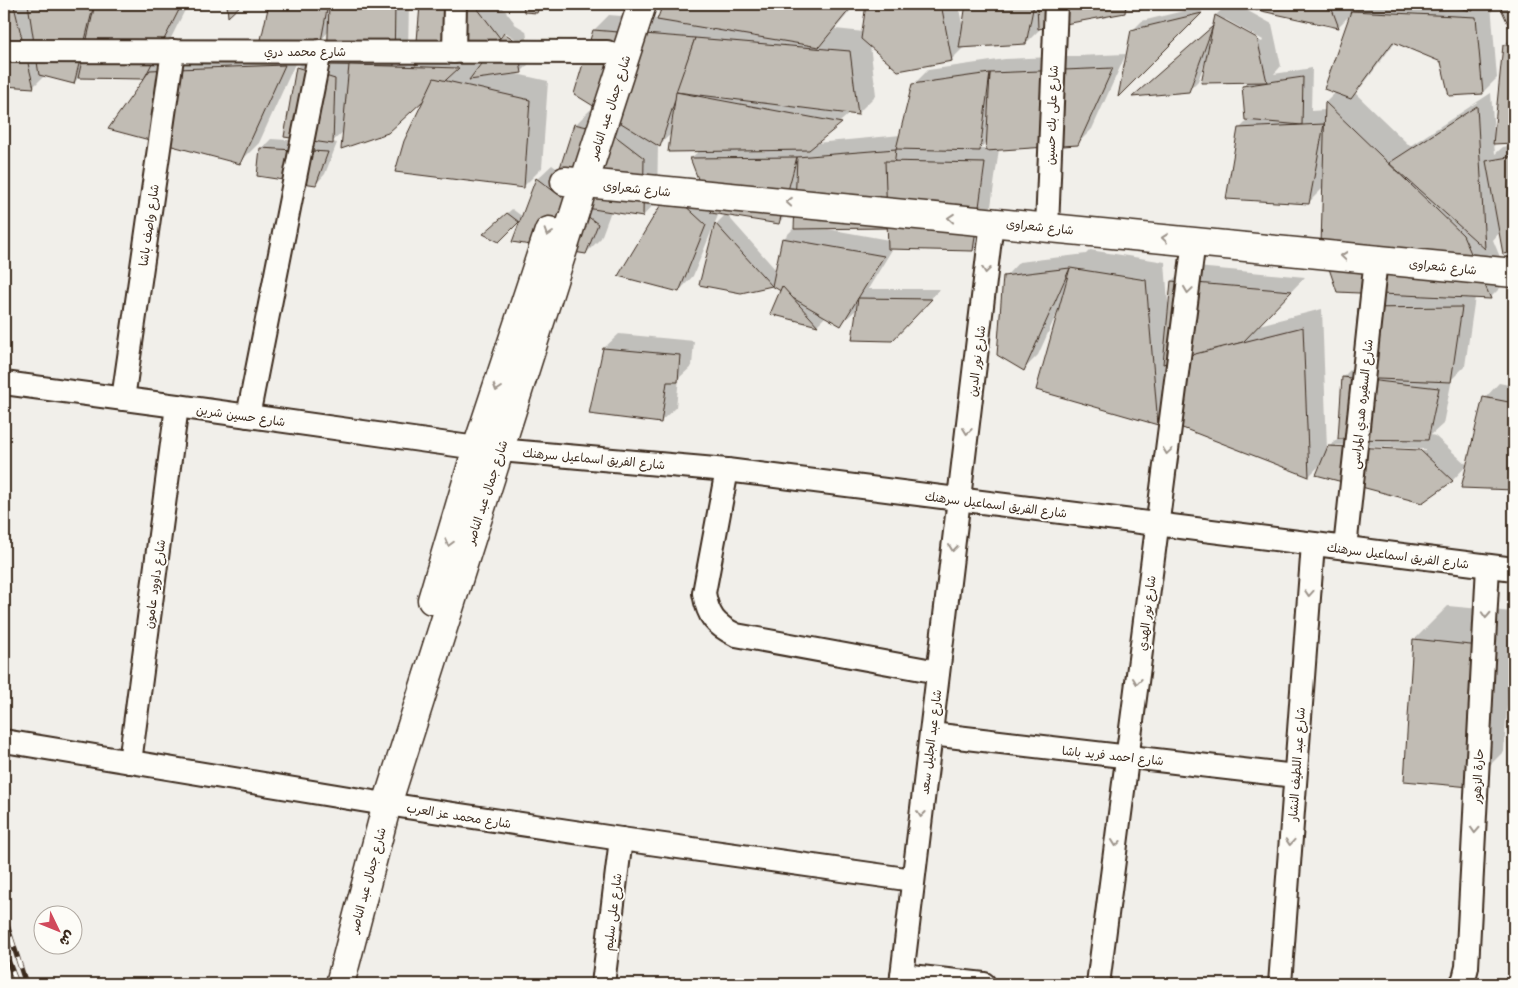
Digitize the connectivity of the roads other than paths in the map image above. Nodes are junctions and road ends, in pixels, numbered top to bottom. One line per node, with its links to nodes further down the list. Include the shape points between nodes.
1 (454, 4): 8 (street)
2 (622, 4): 9 (main road, شارع جمال عبد الناصر)
3 (642, 4): 10 (main road, شارع جمال عبد الناصر)
4 (1056, 4): 12 (street, شارع على بك حسين)
5 (4, 51): 6 (street, شارع محمد دري)
6 (173, 51): 7 (street, شارع محمد دري); 17 (street, شارع واصف باشا)
7 (320, 51): 8 (street, شارع محمد دري); 19 (street)
8 (454, 52): 9 (street, شارع محمد دري)
9 (606, 52): 10 (main road, شارع جمال عبد الناصر)
10 (575, 182): 11 (main road, شارع شعراوى, one-way to 10); 20 (main road, شارع جمال عبد الناصر)
11 (992, 222): 12 (main road, شارع شعراوى); 22 (street, شارع نور الدين, one-way to 22)
12 (1047, 227): 13 (main road, شارع شعراوى, one-way to 12)
13 (1194, 241): 14 (main road, شارع شعراوى, one-way to 13); 23 (street, شارع نور الهدي, one-way to 23)
14 (1376, 259): 15 (main road, شارع شعراوى); 25 (street, شارع السفيره هدي المراسى)
15 (1514, 273)
16 (4, 383): 17 (street, شارع حسين شرين)
17 (123, 399): 18 (street, شارع حسين شرين)
18 (177, 406): 19 (street, شارع حسين شرين); 32 (street, شارع داوود عامون)
19 (248, 416): 20 (street, شارع حسين شرين)
20 (488, 449): 21 (street, شارع الفريق اسماعيل سرهنك); 34 (main road, شارع جمال عبد الناصر)
21 (727, 470): 22 (street, شارع الفريق اسماعيل سرهنك); 28 (street, via 704,593 706,607 723,629 736,635)
22 (959, 500): 23 (street, شارع الفريق اسماعيل سرهنك); 28 (street, شارع عبد الجليل سعد, one-way to 28)
23 (1157, 524): 24 (street, شارع الفريق اسماعيل سرهنك); 31 (street, شارع نور الهدي, one-way to 31)
24 (1313, 544): 25 (street, شارع الفريق اسماعيل سرهنك); 33 (street, شارع عبد اللطيف النشار, one-way to 33)
25 (1345, 548): 26 (street, شارع الفريق اسماعيل سرهنك)
26 (1488, 566): 27 (street, شارع الفريق اسماعيل سرهنك); 44 (street, حارة الزهور, one-way to 44, via 1467,967)
27 (1514, 569)
28 (938, 672): 29 (street, شارع عبد الجليل سعد)
29 (931, 734): 31 (street, شارع احمد فريد باشا); 36 (street, شارع عبد الجليل سعد, one-way to 36)
30 (4, 742): 32 (street, شارع محمد عز العرب)
31 (1127, 757): 33 (street, شارع احمد فريد باشا); 42 (street, شارع نور الهدي, one-way to 42)
32 (130, 762): 34 (street, شارع محمد عز العرب)
33 (1295, 776): 43 (street, شارع عبد اللطيف النشار, one-way to 43)
34 (380, 803): 35 (street, شارع محمد عز العرب); 38 (main road, شارع جمال عبد الناصر); 39 (main road, شارع جمال عبد الناصر)
35 (621, 839): 36 (street, شارع محمد عز العرب); 40 (street, شارع على سليم)
36 (913, 880): 37 (street, شارع عبد الجليل سعد)
37 (902, 980): 41 (street)
38 (321, 984)
39 (340, 984)
40 (603, 984)
41 (984, 984)
42 (1098, 984)
43 (1280, 984)
44 (1461, 984)

